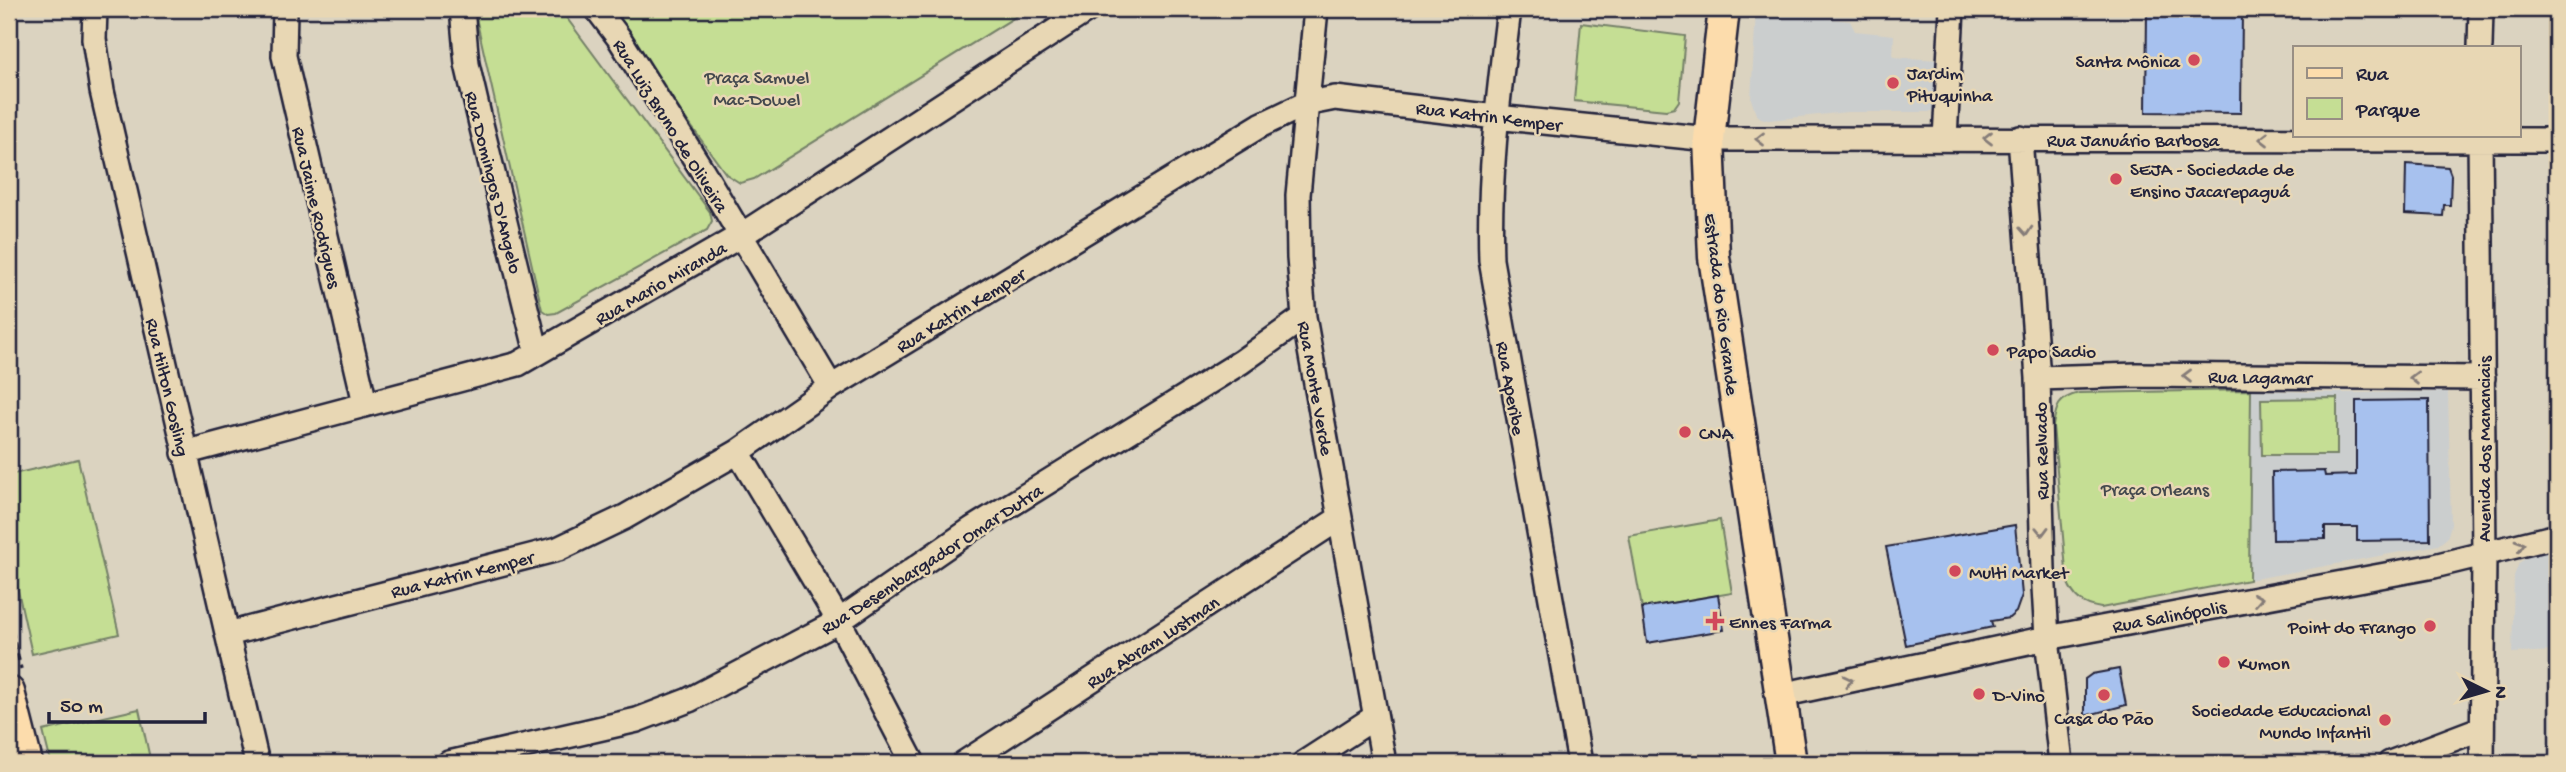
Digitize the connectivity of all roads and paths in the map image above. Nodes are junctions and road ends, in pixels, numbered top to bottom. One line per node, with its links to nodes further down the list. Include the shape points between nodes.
1 (95, 9): 27 (street, Rua Hilton Gosling, via 94,39 102,91)
2 (285, 9): 25 (street, Rua Jaime Rodrigues, via 284,55)
3 (462, 9): 21 (street, Rua Domingos D'Angelo, via 467,64)
4 (597, 9): 19 (street, Rua Luiz Bruno de Oliveira)
5 (1090, 9): 19 (street, Rua Mario Miranda)
6 (1316, 9): 12 (street, Rua Monte Verde)
7 (1508, 9): 13 (street, Rua Aperibe)
8 (1724, 9): 17 (main road, Estrada do Rio Grande)
9 (1952, 9): 14 (street)
10 (2481, 9): 11 (street)
11 (2480, 46)
12 (1305, 104): 13 (street, Rua Katrin Kemper, via 1335,98); 20 (street, Rua Monte Verde, via 1298,195); 24 (street, Rua Katrin Kemper, via 1261,125)
13 (1496, 117): 17 (street, Rua Katrin Kemper); 45 (street, Rua Aperibe, via 1491,260)
14 (1945, 138): 15 (street, Rua Januário Barbosa, one-way to 14); 17 (street, Rua Januário Barbosa, one-way to 17)
15 (2020, 138): 16 (street, Rua Januário Barbosa, one-way to 15); 22 (street, Rua Relvado, one-way to 22)
16 (2480, 138): 18 (street, Rua Januário Barbosa); 23 (street, Avenida dos Mananciais)
17 (1709, 139): 35 (main road, Estrada do Rio Grande, via 1714,257)
18 (2557, 140)
19 (740, 236): 21 (street, Rua Mario Miranda); 24 (street, Rua Luiz Bruno de Oliveira)
20 (1304, 317): 28 (street, Rua Monte Verde); 31 (street, Rua Desembargador Omar Dutra, via 1241,362 972,529)
21 (537, 353): 25 (street, Rua Mario Miranda, via 518,364)
22 (2038, 378): 23 (street, Rua Lagamar, one-way to 22); 33 (street, Rua Relvado, one-way to 33)
23 (2483, 378): 30 (street, Avenida dos Mananciais)
24 (831, 387): 26 (street, Rua Katrin Kemper)
25 (365, 403): 27 (street, Rua Mario Miranda)
26 (738, 452): 31 (street); 32 (street, Rua Katrin Kemper, via 625,517 558,548)
27 (184, 453): 32 (street, Rua Hilton Gosling)
28 (1340, 518): 36 (street, Rua Monte Verde); 42 (street, Rua Abram Lustman)
29 (2557, 536): 30 (street, Rua Salinópolis, one-way to 29)
30 (2484, 556): 33 (street, Rua Salinópolis, one-way to 30); 37 (street, Avenida dos Mananciais)
31 (839, 621): 40 (street, Rua Desembargador Omar Dutra, via 689,700 637,720); 41 (street)
32 (228, 634): 39 (street, Rua Hilton Gosling)
33 (2047, 638): 35 (street, Rua Salinópolis, one-way to 33); 47 (street, Rua Relvado)
34 (9, 692): 38 (main road)
35 (1781, 695): 46 (main road, Estrada do Rio Grande)
36 (1376, 717): 43 (street); 44 (street, Rua Monte Verde)
37 (2482, 728): 48 (street); 49 (street, Avenida dos Mananciais)
38 (27, 763)
39 (257, 763)
40 (449, 763)
41 (913, 763)
42 (964, 763)
43 (1304, 763)
44 (1384, 763)
45 (1580, 763)
46 (1791, 763)
47 (2061, 763)
48 (2389, 763)
49 (2482, 763)

